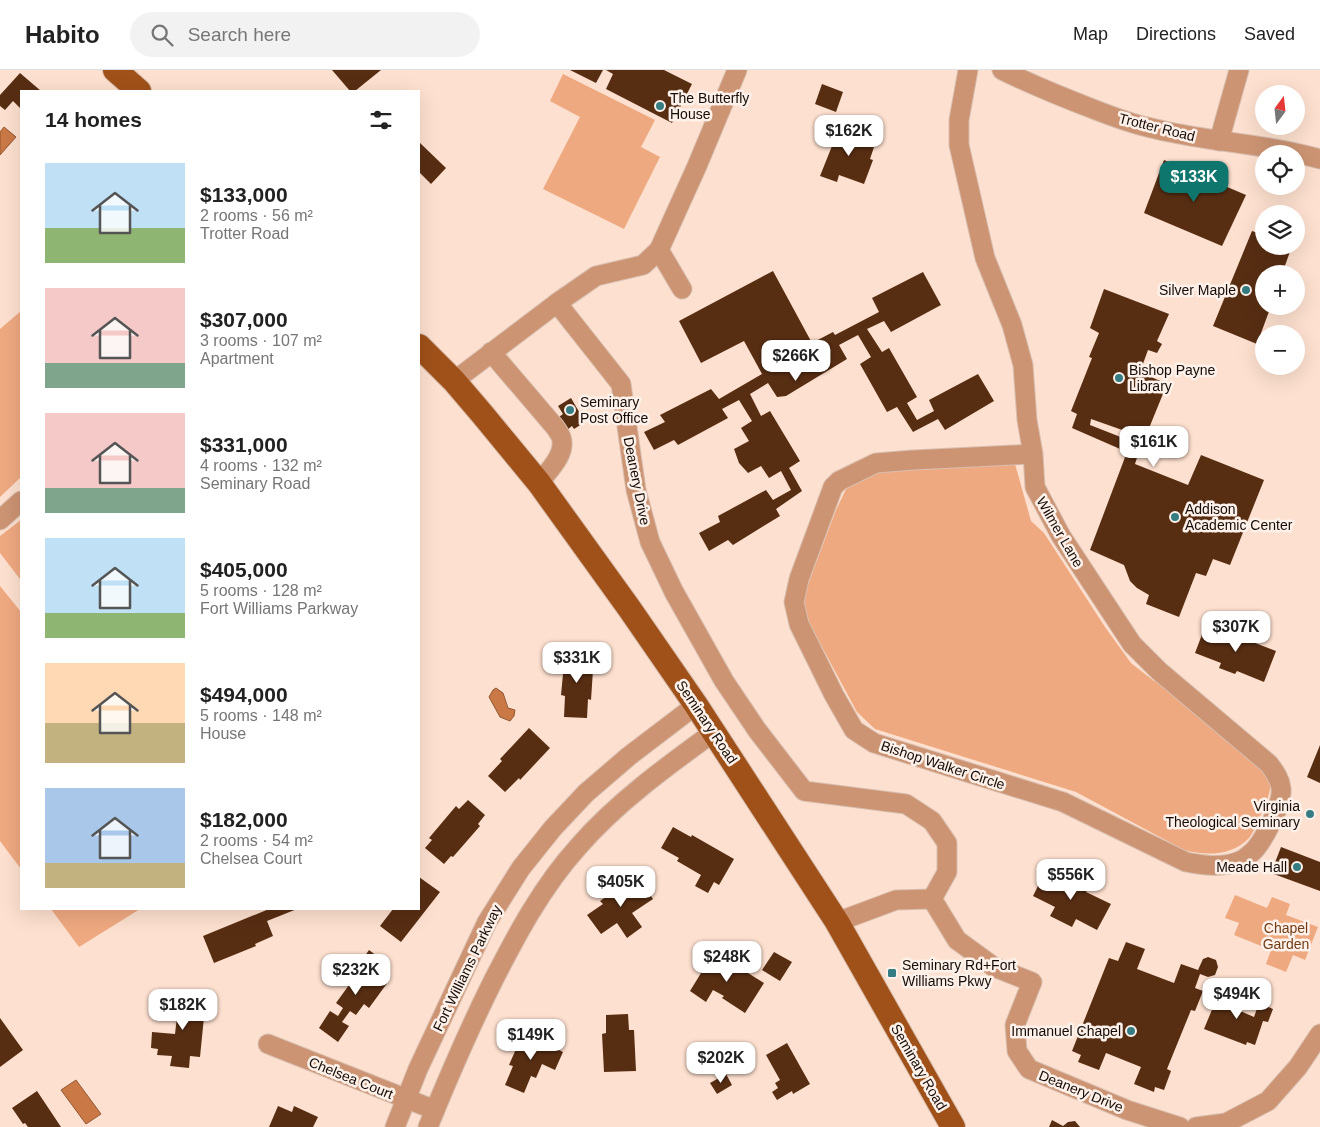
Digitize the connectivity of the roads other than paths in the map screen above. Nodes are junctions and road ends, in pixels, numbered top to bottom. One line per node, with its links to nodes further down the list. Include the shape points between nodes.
1 (115, 70): 6 (main road)
2 (737, 70): 9 (street)
3 (968, 70): 15 (street, Wilmer Lane, via 959,120 959,145 985,258 1012,325 1023,366)
4 (1002, 70): 7 (street, Trotter Road, via 1045,91 1125,121)
5 (1239, 70): 7 (street)
6 (138, 90)
7 (1219, 140): 8 (street, Trotter Road)
8 (1320, 159)
9 (658, 250): 10 (street); 11 (street, via 643,265 596,276)
10 (682, 290)
11 (557, 302): 13 (street); 22 (street, Deanery Drive, via 621,384 636,490 650,542 724,681 804,791 906,804 932,821 947,843 947,872)
12 (420, 347): 14 (main road, Seminary Road)
13 (492, 352): 14 (street); 16 (street, via 562,439 558,459)
14 (454, 381): 16 (main road, Seminary Road)
15 (1032, 454): 21 (street, Wilmer Lane, via 1035,487 1056,528 1132,644 1159,671 1269,764 1278,777 1281,790 1279,804 1260,843 1250,855 1236,863); 21 (street, Bishop Walker Circle, via 876,463 839,481 833,487 799,579 794,602 798,624 854,730 874,743 1063,802 1186,862)
16 (539, 483): 19 (main road, Seminary Road)
17 (20, 502): 18 (street)
18 (0, 520)
19 (696, 705): 20 (main road, Seminary Road); 26 (street, Fort Williams Parkway, via 586,794 521,868 487,922)
20 (714, 732): 23 (main road, Seminary Road); 27 (street, via 603,820 556,875 519,929)
21 (1220, 865)
22 (932, 900): 23 (street, via 896,900); 30 (street, Deanery Drive, via 957,940 994,967 1032,982 1015,1025 1017,1052 1029,1069 1127,1110)
23 (837, 922): 29 (main road, Seminary Road)
24 (1320, 1034): 31 (street, via 1298,1067 1268,1101 1226,1123)
25 (268, 1044): 26 (street, Chelsea Court)
26 (405, 1099): 27 (street, Chelsea Court); 28 (street, Fort Williams Parkway)
27 (432, 1119)
28 (395, 1127)
29 (953, 1127)
30 (1180, 1127)
31 (1196, 1127)

